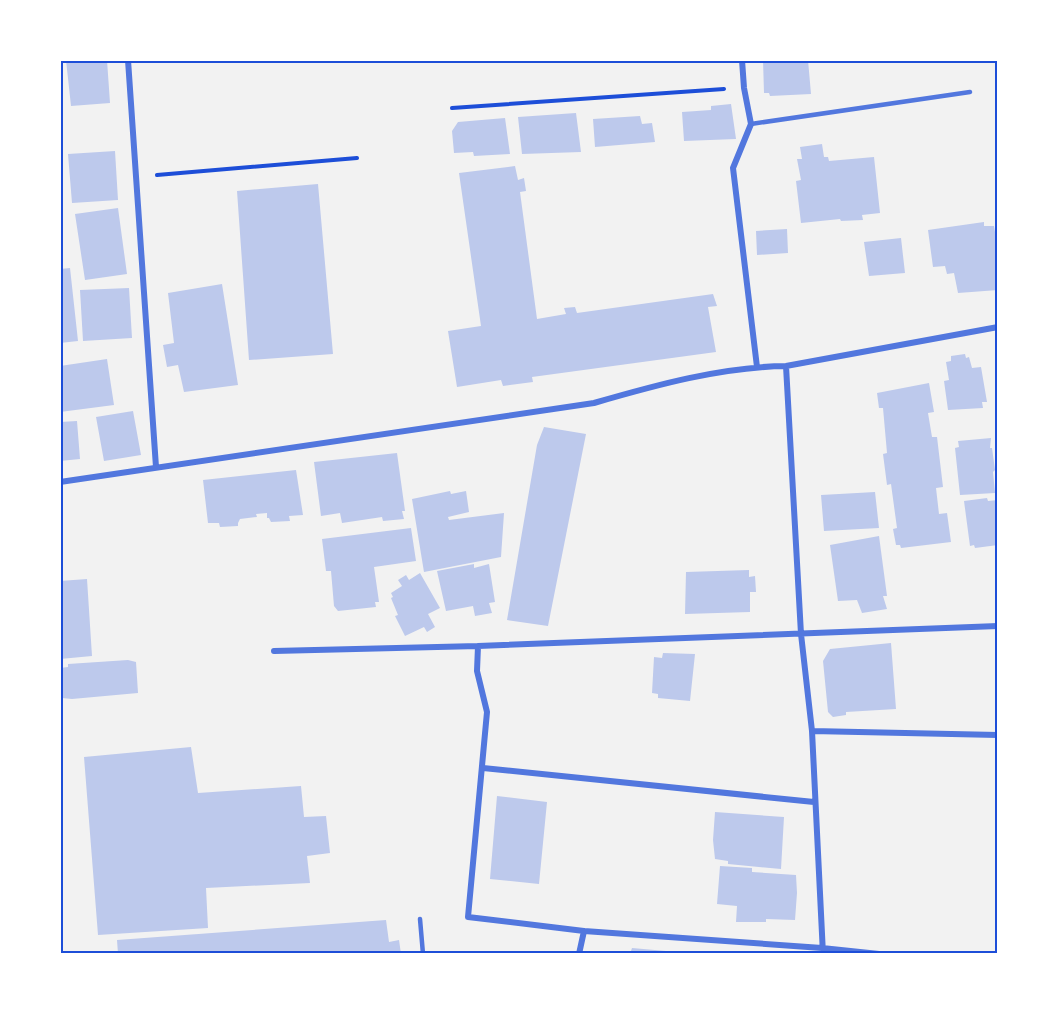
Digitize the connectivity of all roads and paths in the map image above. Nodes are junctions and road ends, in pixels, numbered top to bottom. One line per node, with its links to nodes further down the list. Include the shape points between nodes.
1 (128, 60): 8 (street)
2 (742, 60): 3 (street)
3 (744, 88): 5 (path); 6 (street)
4 (970, 92): 6 (lane)
5 (452, 108)
6 (751, 124): 11 (street, via 733,168)
7 (357, 158): 8 (path)
8 (137, 177): 12 (street)
9 (998, 327): 10 (street)
10 (786, 366): 11 (street); 15 (street)
11 (757, 367): 12 (street, via 655,385 594,404)
12 (156, 467): 13 (street)
13 (60, 482)
14 (998, 626): 15 (street)
15 (801, 634): 16 (street); 18 (street)
16 (478, 646): 17 (street); 20 (street, via 477,671 487,712)
17 (274, 651)
18 (812, 731): 19 (street); 21 (street)
19 (998, 735)
20 (483, 768): 21 (street); 23 (street, via 468,917)
21 (814, 802): 24 (street)
22 (420, 919): 25 (lane)
23 (584, 931): 24 (street); 26 (street)
24 (823, 951): 27 (street)
25 (423, 954)
26 (579, 954)
27 (879, 954)

